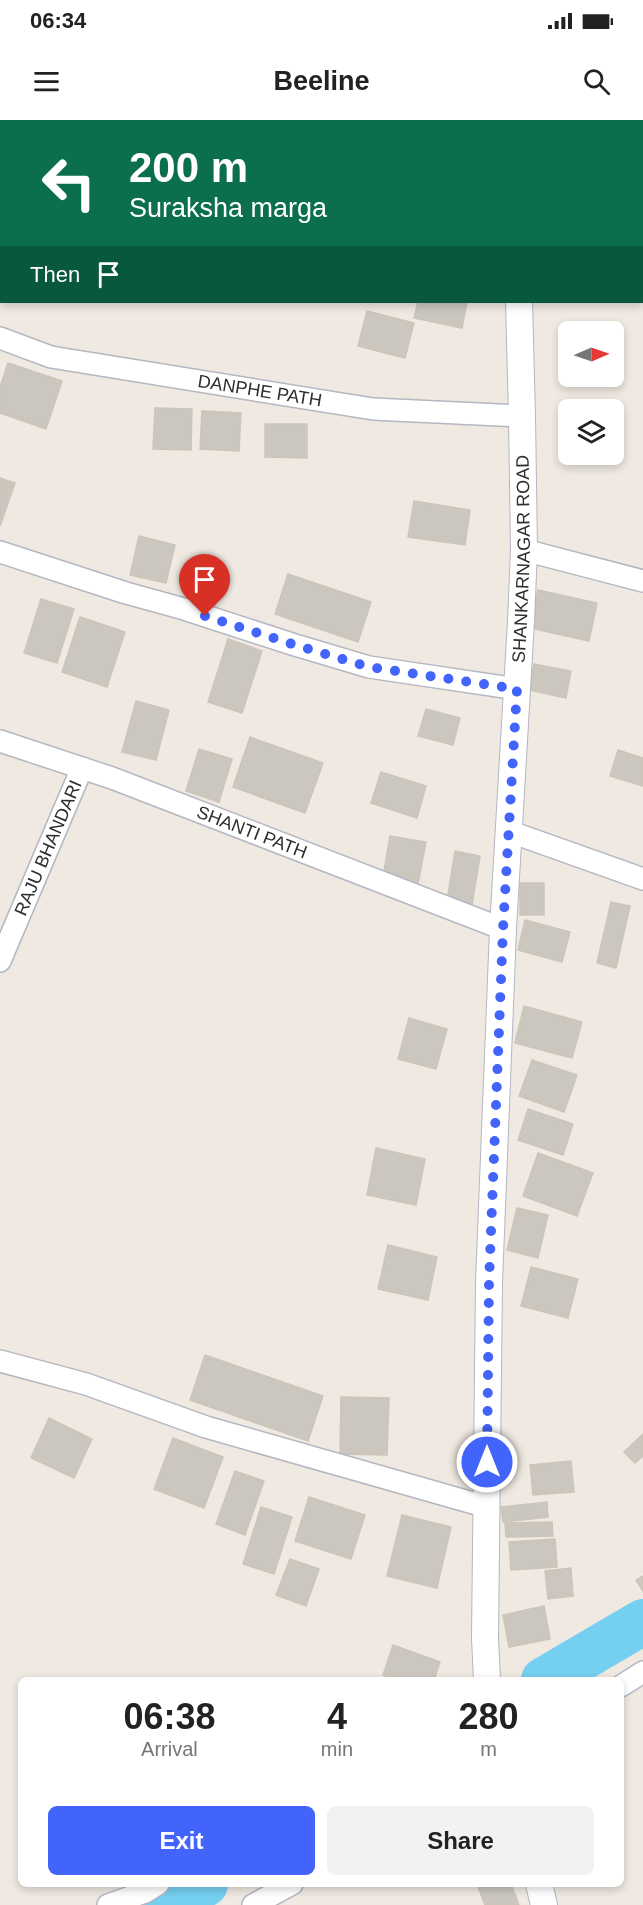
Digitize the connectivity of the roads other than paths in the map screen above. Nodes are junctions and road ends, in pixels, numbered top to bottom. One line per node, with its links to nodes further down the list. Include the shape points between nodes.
1 (519, 303): 3 (street, SHANKARNAGAR ROAD)
2 (0, 338): 3 (street, DANPHE PATH, via 51,357 373,409)
3 (522, 416): 4 (street, SHANKARNAGAR ROAD)
4 (524, 550): 6 (street); 7 (street, SHANKARNAGAR ROAD)
5 (0, 552): 7 (street, via 369,667)
6 (643, 580)
7 (517, 689): 10 (street, SHANKARNAGAR ROAD)
8 (0, 741): 9 (street, SHANTI PATH)
9 (82, 768): 12 (street, SHANTI PATH); 13 (street, RAJU BHANDARI)
10 (508, 831): 11 (street); 12 (street, SHANKARNAGAR ROAD)
11 (643, 879)
12 (503, 929): 15 (street, SHANKARNAGAR ROAD, via 489,1282)
13 (0, 961)
14 (0, 1361): 15 (street, via 86,1384 206,1427)
15 (487, 1507): 17 (street, SHANKARNAGAR ROAD)
16 (643, 1672): 18 (street)
17 (482, 1677)
18 (624, 1684)
19 (153, 1887): 22 (street)
20 (540, 1887): 24 (street)
21 (284, 1893): 23 (street)
22 (108, 1905)
23 (253, 1905)
24 (544, 1905)

